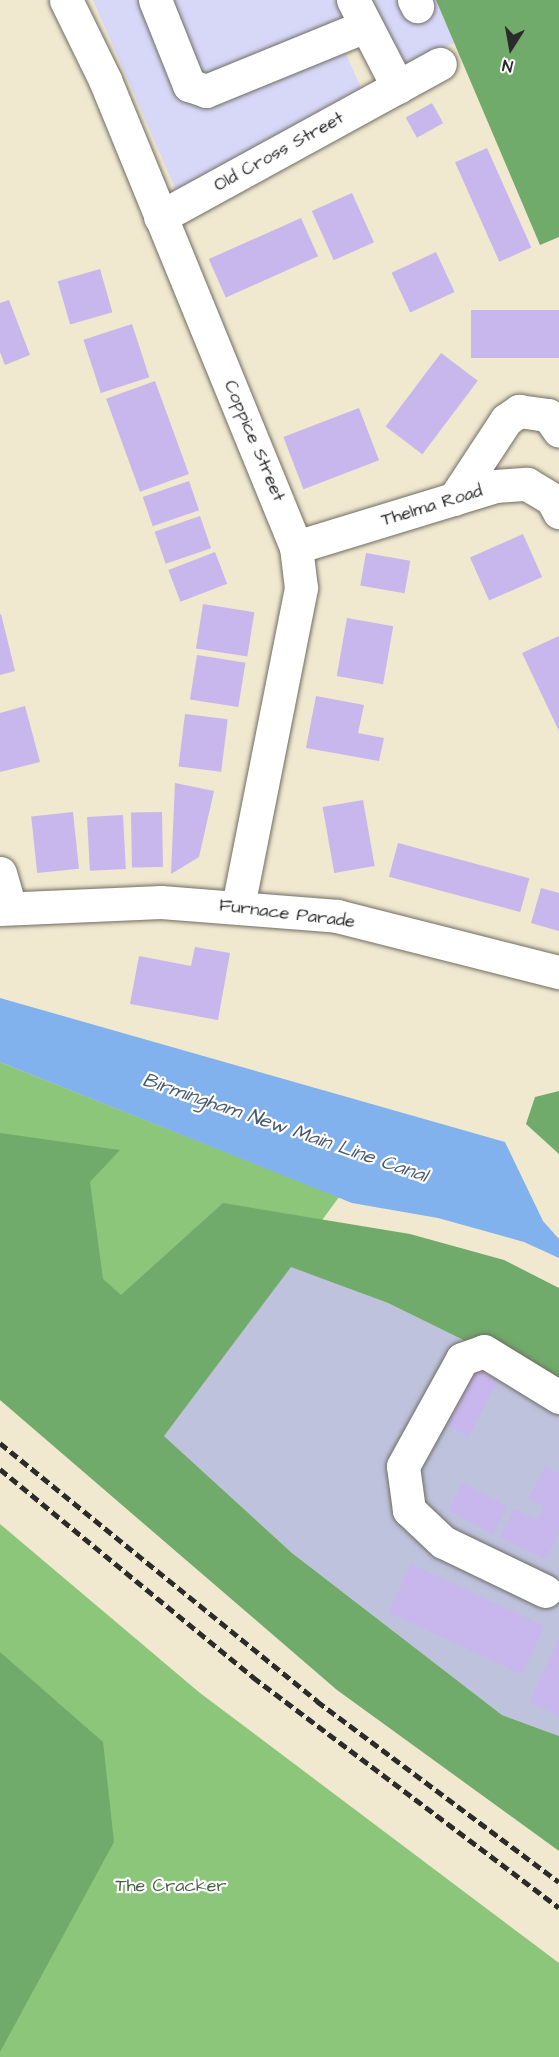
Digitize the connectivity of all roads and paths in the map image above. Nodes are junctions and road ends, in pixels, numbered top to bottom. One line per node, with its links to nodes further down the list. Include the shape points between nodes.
1 (66, 0): 6 (street, Coppice Street, via 105,80)
2 (155, 0): 3 (street, via 189,85 206,91)
3 (364, 23): 5 (street)
4 (440, 64): 5 (street, Old Cross Street)
5 (398, 87): 6 (street, Old Cross Street)
6 (160, 217): 10 (street, Coppice Street)
7 (559, 431): 8 (street, via 548,415 519,411 506,420)
8 (454, 499): 9 (street, Thelma Road, via 495,486 527,484 552,499); 10 (street, Thelma Road)
9 (559, 512)
10 (296, 547): 12 (street, Coppice Street, via 301,588)
11 (0, 873): 13 (street)
12 (238, 906): 13 (street, Furnace Parade, via 92,903); 14 (street, Furnace Parade, via 337,916)
13 (5, 908)
14 (559, 972)
15 (559, 1397): 16 (street, via 484,1352 462,1359 403,1466 409,1510 443,1542)
16 (545, 1591)

